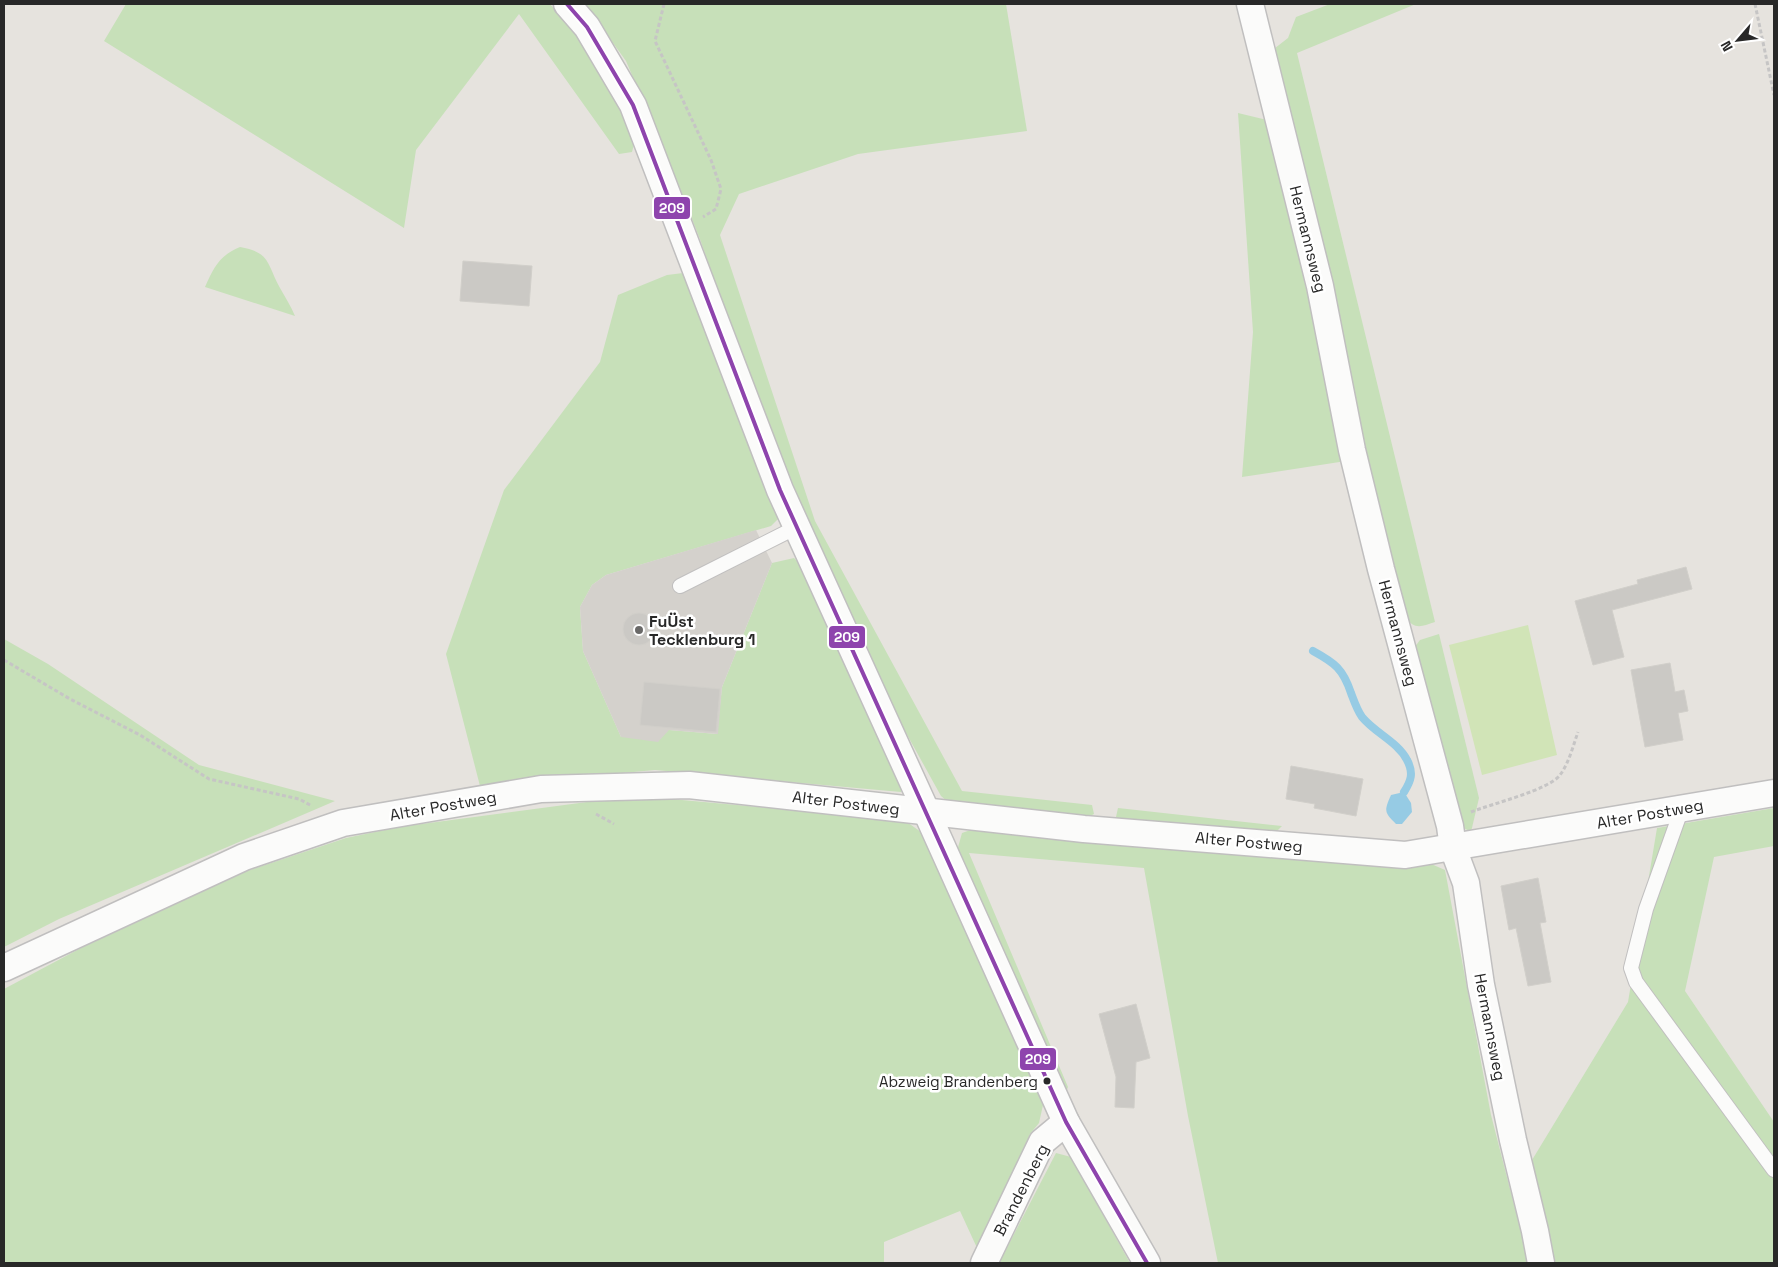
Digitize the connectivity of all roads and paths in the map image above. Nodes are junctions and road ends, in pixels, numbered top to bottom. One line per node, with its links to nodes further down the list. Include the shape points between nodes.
1 (567, 4): 6 (street, via 586,27 633,104)
2 (664, 4): 6 (path, via 655,41 711,160 721,189 716,209)
3 (1250, 4): 15 (street, Hermannsweg, via 1320,286 1352,450)
4 (1755, 4): 5 (path)
5 (1774, 95)
6 (680, 227): 7 (street)
7 (797, 527): 8 (lane); 13 (street)
8 (680, 586)
9 (4, 660): 14 (path, via 140,735 209,779 300,799)
10 (1578, 732): 15 (path, via 1560,776 1542,788 1468,814)
11 (1774, 793): 12 (street, Alter Postweg)
12 (1682, 808): 15 (street, Alter Postweg); 18 (lane, via 1646,909 1631,968 1636,982)
13 (927, 813): 14 (street, Alter Postweg, via 689,785 541,789); 15 (street, Alter Postweg, via 1405,855); 17 (street)
14 (343, 824): 16 (street, Alter Postweg, via 244,856)
15 (1452, 837): 21 (street, Hermannsweg, via 1466,883 1481,985)
16 (4, 968)
17 (1066, 1122): 19 (street, Brandenberg, via 1042,1142); 20 (street)
18 (1774, 1170)
19 (984, 1263)
20 (1147, 1263)
21 (1541, 1263)

